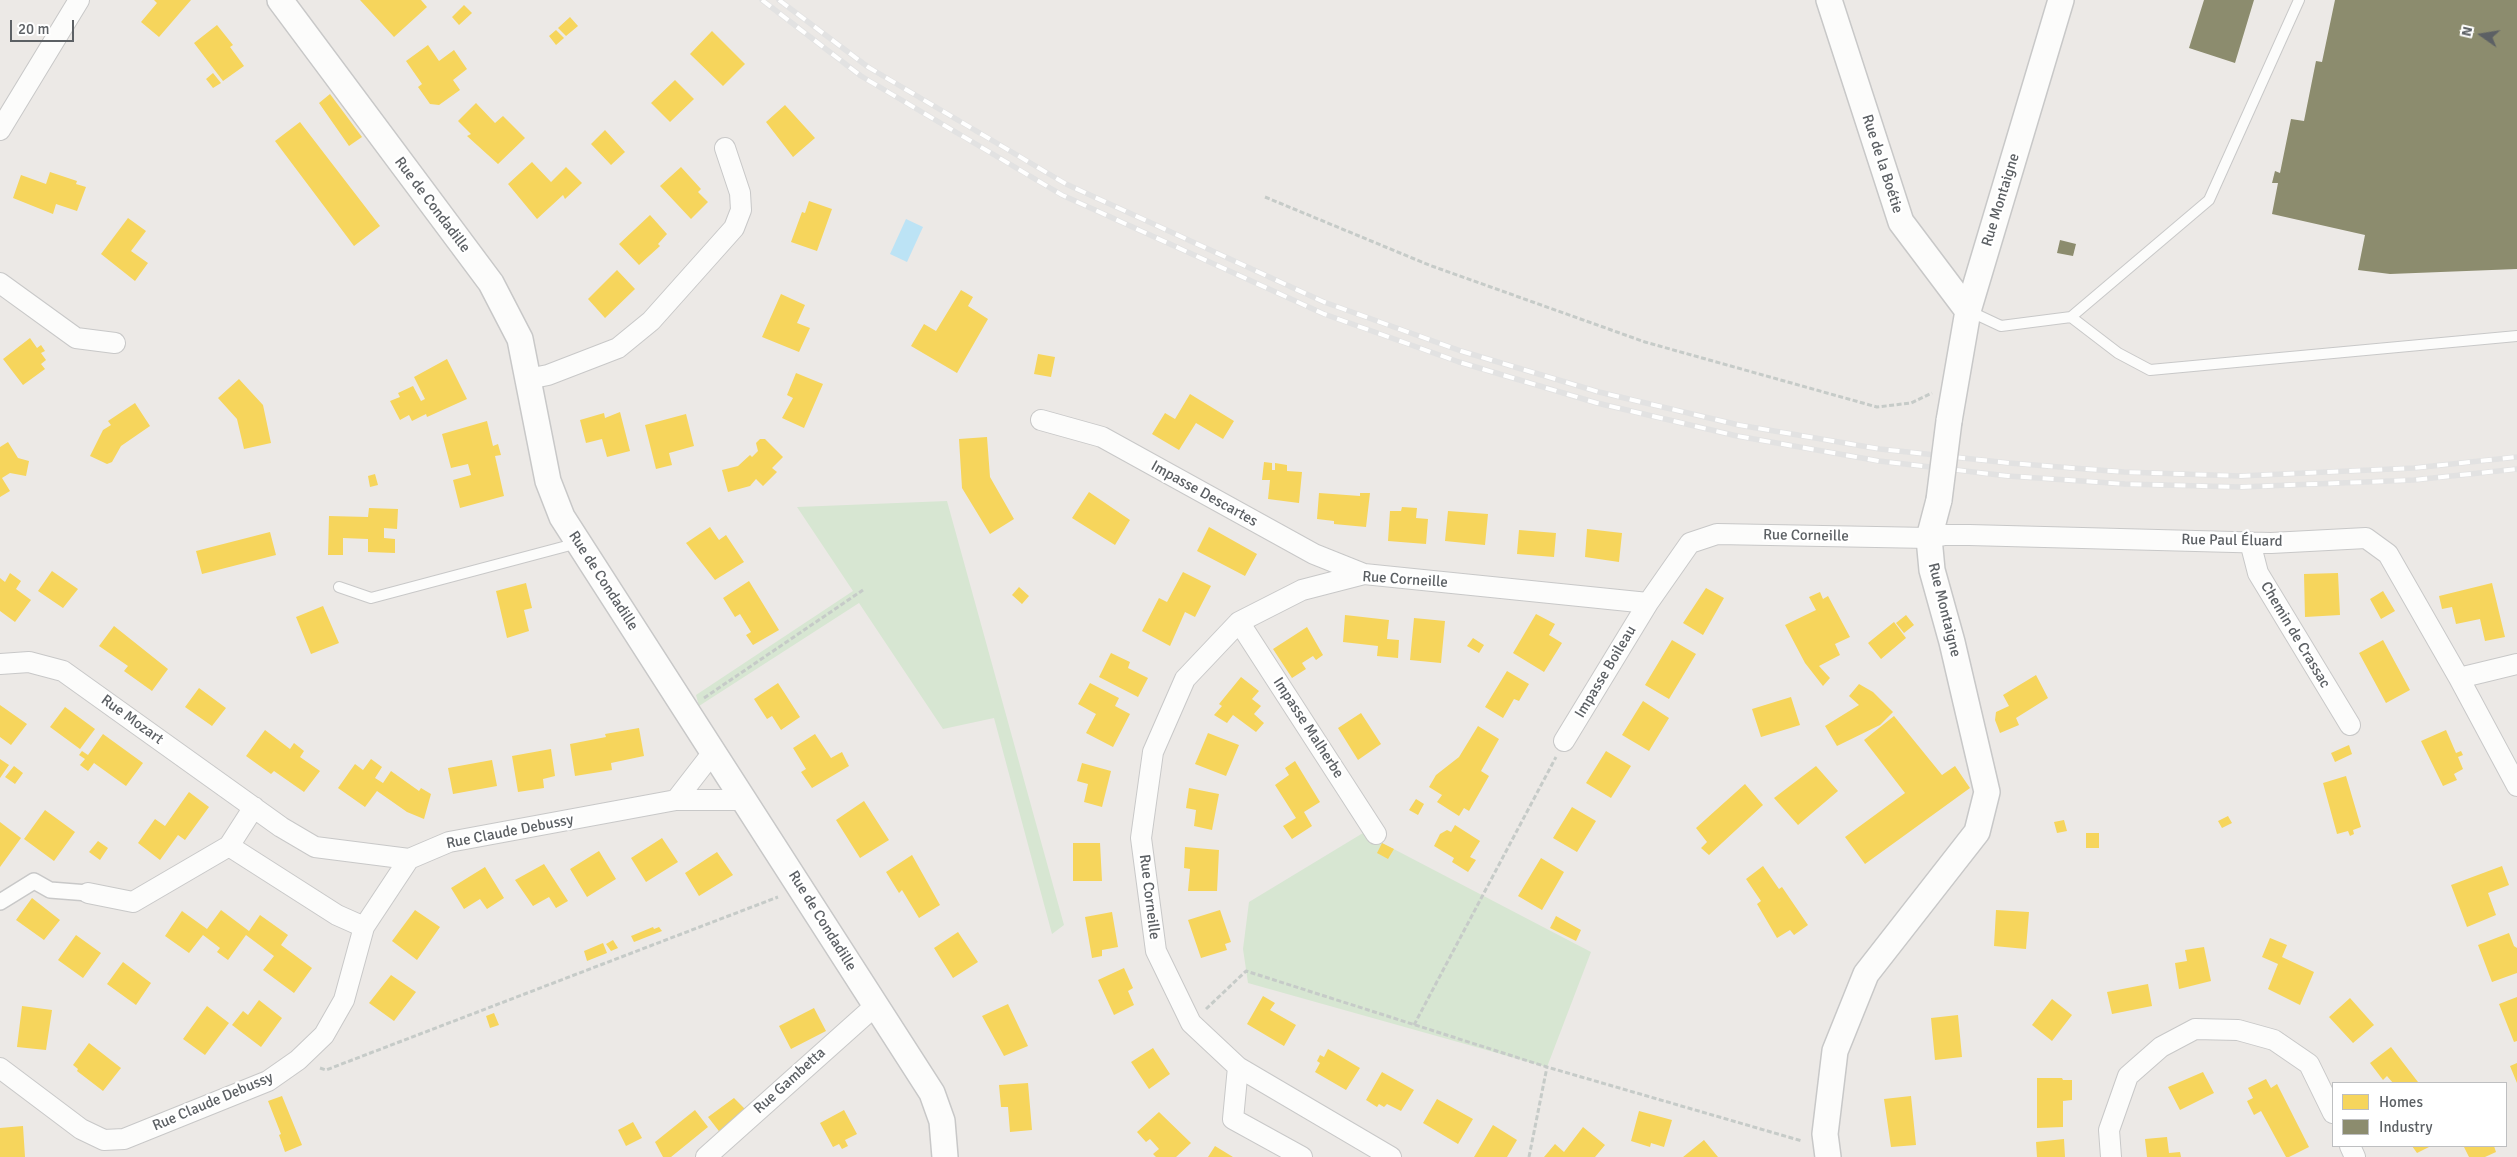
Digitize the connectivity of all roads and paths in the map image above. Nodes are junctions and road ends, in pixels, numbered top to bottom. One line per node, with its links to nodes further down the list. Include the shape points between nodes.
1 (79, 0): 6 (street)
2 (280, 0): 14 (street, Rue de Condadille, via 491,283 520,339)
3 (1829, 0): 10 (street, Rue de la Boétie, via 1900,222)
4 (2062, 0): 10 (street, Rue Montaigne)
5 (2299, 0): 11 (lane, via 2209,200)
6 (0, 130)
7 (724, 148): 14 (street, via 740,194 742,210 734,228 651,320 618,348 548,375)
8 (1264, 197): 15 (path, via 1429,265 1636,338 1877,407 1910,403)
9 (0, 283): 13 (street, via 76,338)
10 (1968, 311): 11 (lane, via 2001,326); 15 (street, Rue Montaigne)
11 (2071, 317): 12 (lane, via 2118,353 2150,370)
12 (2517, 336)
13 (115, 343)
14 (528, 379): 19 (street, Rue de Condadille, via 548,481 562,517)
15 (1955, 382): 17 (street, Rue Montaigne, bridge, via 1939,500)
16 (1041, 420): 20 (street, Impasse Descartes, via 1102,437 1314,554)
17 (1930, 538): 18 (street, Rue Paul Éluard, via 1945,535); 23 (street, Rue Corneille, via 1717,534 1690,543); 52 (street, Rue Montaigne, via 1932,570 1987,792 1977,832 1866,974 1835,1051 1825,1134)
18 (2250, 542): 27 (street, Rue Paul Éluard, via 2366,538 2388,554); 29 (street, Chemin de Crassac, via 2258,573)
19 (578, 543): 21 (lane, via 371,598); 28 (street, Rue de Condadille)
20 (1364, 574): 23 (street, Rue Corneille); 24 (street, Rue Corneille, via 1302,590)
21 (340, 587)
22 (863, 590): 28 (path)
23 (1648, 603): 30 (street, Impasse Boileau)
24 (1239, 622): 36 (street, Impasse Malherbe); 44 (street, Rue Corneille, via 1185,679 1153,752 1141,838 1156,951)
25 (0, 664): 35 (street, Rue Mozart, via 29,662 63,671)
26 (2517, 664): 27 (street)
27 (2459, 678): 32 (street, Rue Paul Éluard)
28 (687, 710): 31 (street, Rue de Condadille)
29 (2350, 725)
30 (1564, 741): 45 (path)
31 (714, 751): 33 (street); 34 (street, Rue de Condadille)
32 (2517, 786)
33 (676, 800): 34 (street, Rue Claude Debussy); 38 (street, Rue Claude Debussy, via 449,842)
34 (746, 800): 39 (street, Rue de Condadille)
35 (254, 807): 37 (street); 38 (street, Rue Mozart, via 314,847)
36 (1376, 834)
37 (229, 846): 40 (street, via 133,902); 42 (street, via 337,915)
38 (409, 858): 42 (street, Rue Claude Debussy)
39 (801, 888): 43 (street, Rue de Condadille); 46 (path, via 326,1070)
40 (88, 893): 41 (street, via 50,890 34,882)
41 (0, 902)
42 (364, 927): 46 (street, Rue Claude Debussy, via 344,1000 324,1035)
43 (875, 1006): 54 (street, Rue Gambetta); 55 (street, Rue de Condadille, via 932,1093 942,1121)
44 (1191, 1023): 45 (path, via 1246,971); 47 (street, Rue Corneille)
45 (1414, 1025): 49 (path)
46 (298, 1060): 51 (street, Rue Claude Debussy, via 268,1081)
47 (1238, 1067): 53 (street, Rue Corneille); 56 (street, via 1233,1118)
48 (0, 1068): 51 (street, Rue Claude Debussy)
49 (1547, 1068): 52 (path); 58 (path)
50 (2332, 1111): 59 (street, via 2309,1064 2274,1040 2238,1030 2194,1029 2161,1047 2128,1076 2109,1130)
51 (103, 1149)
52 (1827, 1152)
53 (1386, 1154): 57 (street, Rue Corneille)
54 (706, 1157)
55 (945, 1157)
56 (1302, 1157)
57 (1360, 1157)
58 (1529, 1157)
59 (2111, 1157)

